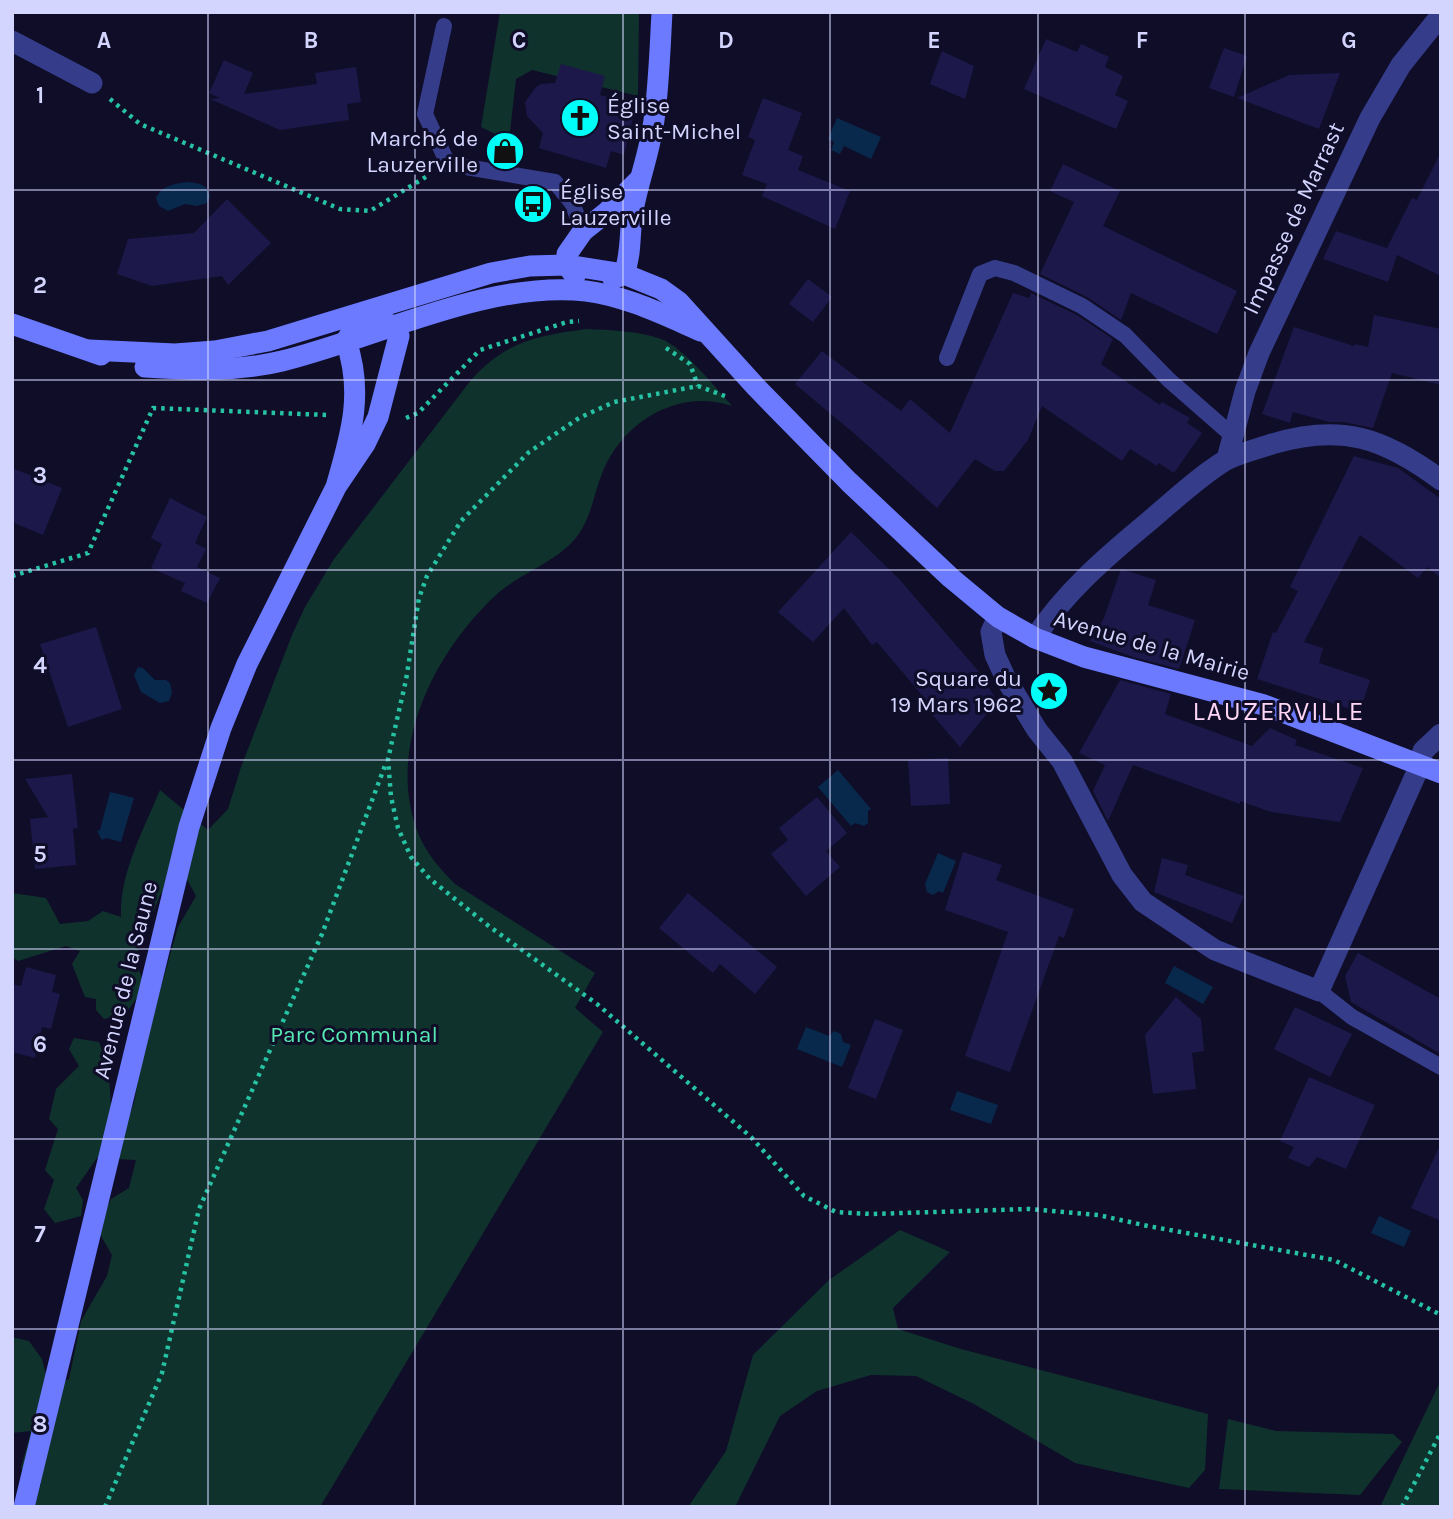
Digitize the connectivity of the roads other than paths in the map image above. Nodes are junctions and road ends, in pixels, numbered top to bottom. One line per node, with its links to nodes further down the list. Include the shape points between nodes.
1 (662, 12): 6 (street, via 654,120)
2 (1441, 15): 18 (street, Impasse de Marrast, via 1401,65 1370,118 1259,353)
3 (444, 26): 7 (lane, via 425,114 448,164 555,182 572,203)
4 (12, 41): 5 (street)
5 (92, 83)
6 (638, 181): 7 (street); 9 (street)
7 (583, 231): 8 (street, via 567,254)
8 (567, 265): 9 (street, Avenue de la Mairie); 10 (street); 11 (street, Avenue de la Mairie, via 491,273)
9 (624, 274): 10 (street); 14 (street, Avenue de la Mairie, via 661,289)
10 (586, 291): 13 (street, via 532,291 479,301); 14 (street, Avenue de la Mairie, via 631,301)
11 (364, 312): 13 (street); 15 (street); 16 (street, Avenue de la Mairie, via 268,341 215,351)
12 (12, 324): 16 (street)
13 (395, 327): 15 (street); 21 (street, Avenue de la Saune, via 399,336 378,417)
14 (706, 333): 22 (street, Avenue de la Mairie, via 849,482)
15 (346, 341): 16 (street, via 284,361 202,370 129,366); 21 (street, Avenue de la Saune, via 357,386)
16 (89, 350)
17 (947, 358): 18 (lane, via 980,274 995,268 1014,273 1082,306 1125,335)
18 (1233, 436): 19 (street, Impasse de Marrast)
19 (1227, 459): 20 (street, via 1295,437 1350,435 1410,457); 23 (street, via 1128,538 1075,589)
20 (1441, 480)
21 (336, 487): 29 (street, Avenue de la Saune, via 247,664 189,827)
22 (998, 618): 23 (street, Avenue de la Mairie); 27 (street, via 991,632 1006,679 1062,761 1122,875 1143,902 1215,950)
23 (1035, 638): 25 (street, Avenue de la Mairie, via 1084,657 1264,705)
24 (1441, 734): 25 (street, via 1423,751)
25 (1419, 765): 26 (street, Avenue de la Mairie); 27 (street)
26 (1441, 773)
27 (1319, 991): 28 (lane, via 1352,1017)
28 (1441, 1067)
29 (24, 1507)

